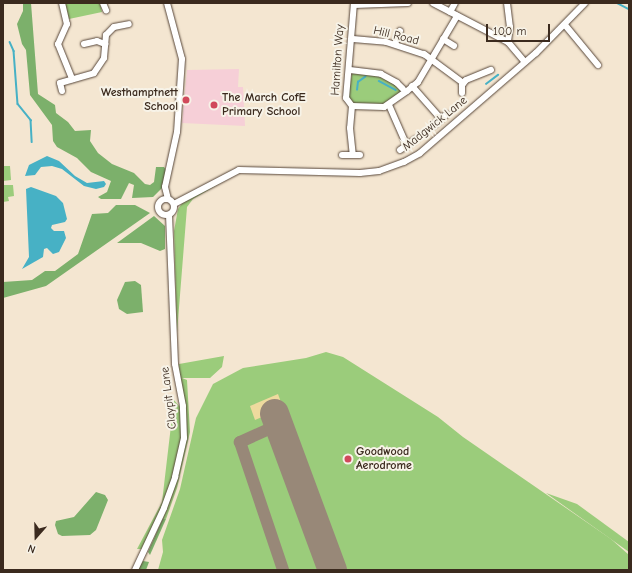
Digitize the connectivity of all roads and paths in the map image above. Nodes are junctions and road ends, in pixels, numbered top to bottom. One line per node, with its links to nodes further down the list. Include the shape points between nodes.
1 (62, 3): 28 (street, via 67,24 58,44)
2 (103, 3): 10 (street)
3 (167, 3): 45 (street, via 182,59 177,132 165,187)
4 (408, 3): 9 (street)
5 (433, 3): 11 (street)
6 (455, 3): 11 (street)
7 (507, 3): 18 (street, via 510,27)
8 (585, 3): 14 (street, Madgwick Lane)
9 (354, 4): 16 (street, Hamilton Way)
10 (106, 10)
11 (450, 12): 12 (street)
12 (457, 16): 17 (street); 18 (street)
13 (129, 24): 20 (street, via 110,30)
14 (565, 24): 24 (street, Madgwick Lane); 25 (street)
15 (400, 31): 21 (street)
16 (353, 39): 21 (street, Hill Road); 26 (street, Hamilton Way)
17 (443, 39): 22 (street); 23 (street)
18 (508, 42): 24 (street)
19 (84, 44): 20 (street, via 97,41)
20 (105, 44): 28 (street, via 104,58 94,72)
21 (395, 44): 23 (street, Hill Road, via 424,54)
22 (454, 46)
23 (431, 61): 29 (street, Hill Road); 30 (street)
24 (525, 62): 46 (street, Madgwick Lane, via 420,153 404,162 379,171 360,173 239,170)
25 (598, 65)
26 (350, 70): 31 (street, via 381,74 393,80); 35 (street, Hamilton Way, via 346,98)
27 (491, 70): 29 (street)
28 (72, 79): 32 (street, via 60,83)
29 (463, 83): 33 (street)
30 (412, 86): 34 (street); 37 (street)
31 (402, 89)
32 (62, 91)
33 (462, 93)
34 (389, 105): 35 (street, Hamilton Way, via 377,108); 40 (street)
35 (352, 106): 43 (street, via 350,126)
36 (447, 114): 37 (street)
37 (441, 119): 38 (street)
38 (433, 126)
39 (416, 139): 40 (street)
40 (407, 146): 41 (street)
41 (400, 150)
42 (342, 155): 43 (street)
43 (353, 155): 44 (street)
44 (360, 155)
45 (168, 198): 46 (street); 47 (street, via 161,200 158,206 160,213)
46 (174, 204): 47 (street, via 174,211)
47 (169, 215): 48 (street, Claypit Lane, via 175,364 183,406 184,438 167,502)
48 (135, 570)

